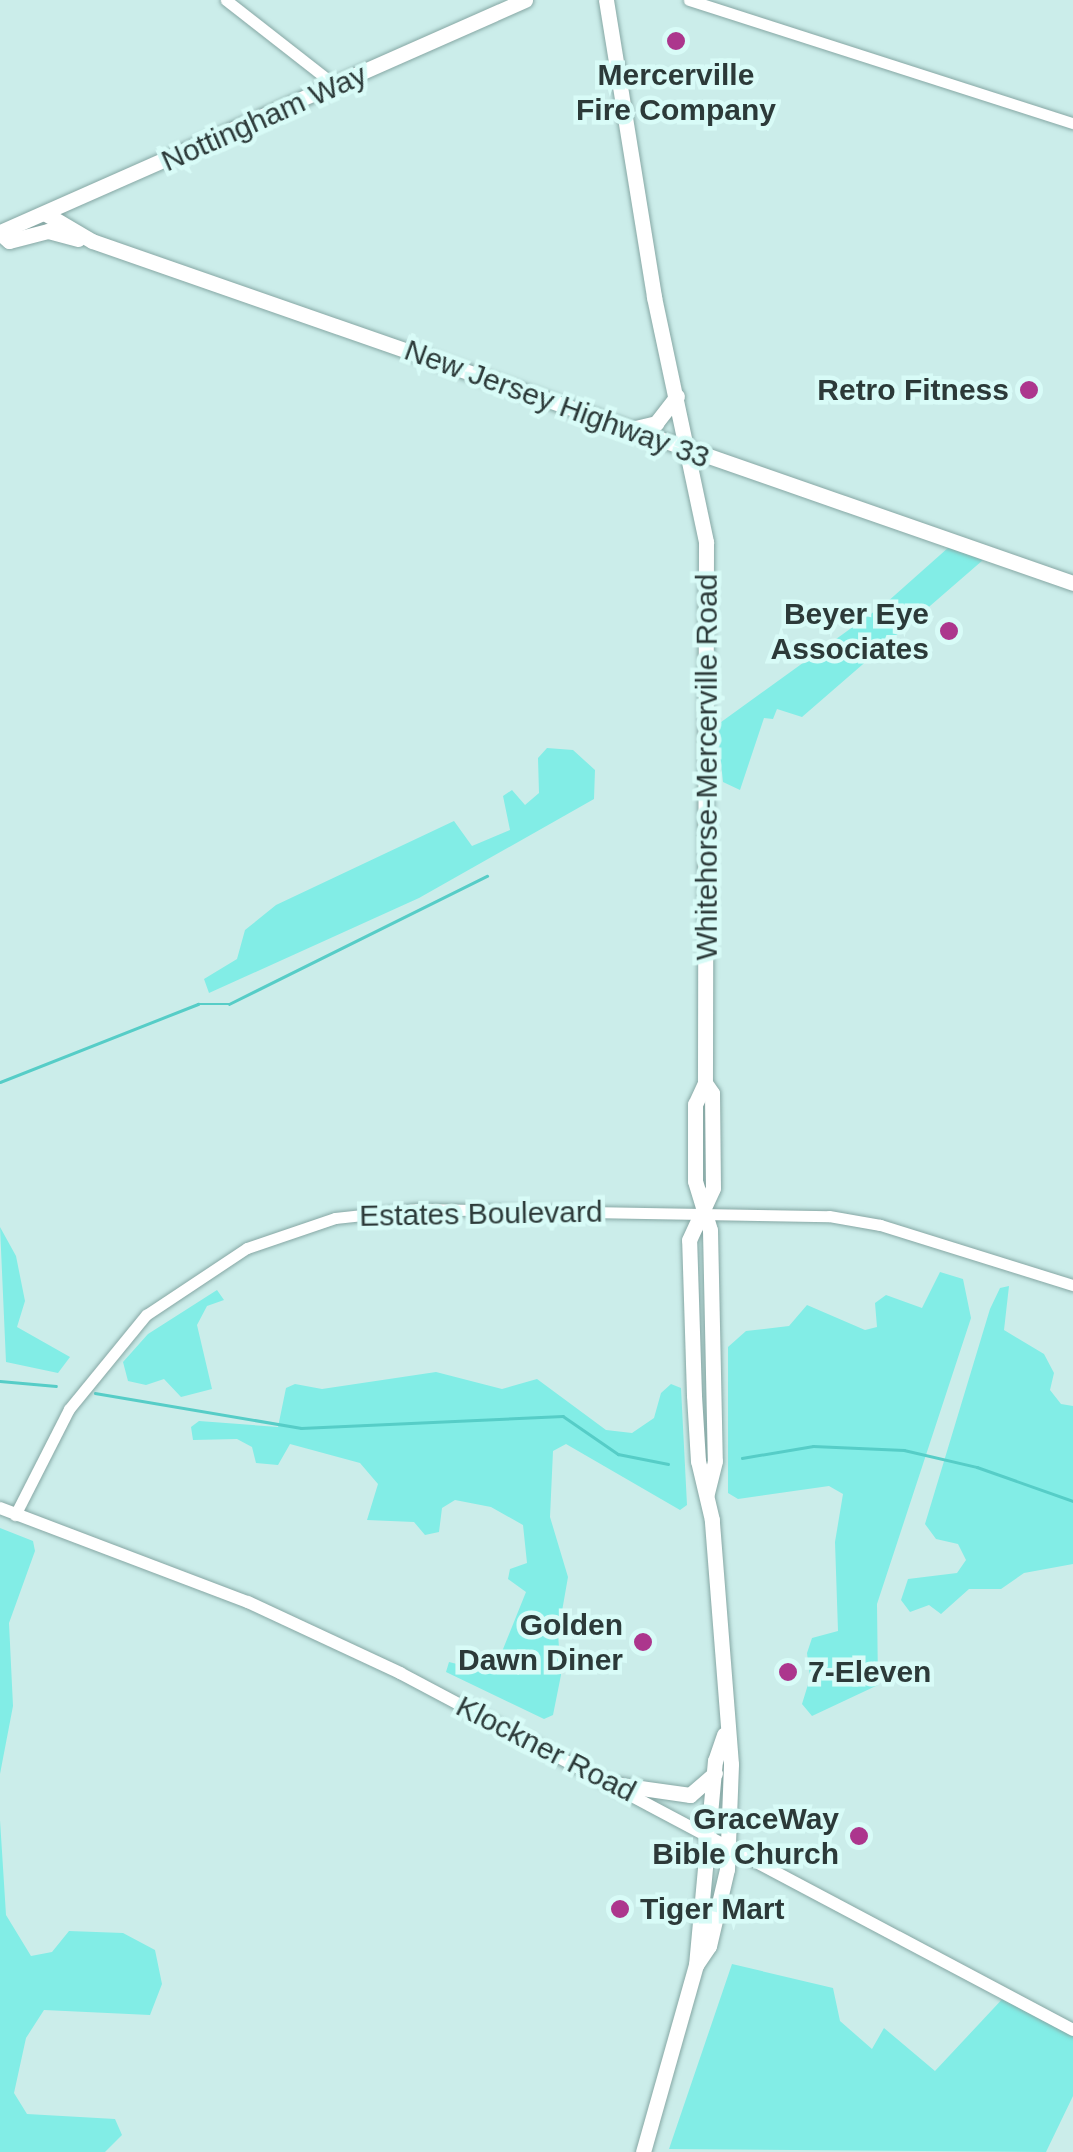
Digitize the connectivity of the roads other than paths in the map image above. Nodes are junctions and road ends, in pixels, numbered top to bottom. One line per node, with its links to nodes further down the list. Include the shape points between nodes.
1 (226, 0): 5 (street)
2 (525, 0): 5 (main road, Nottingham Way)
3 (606, 0): 10 (main road, Whitehorse-Mercerville Road, via 654,297)
4 (689, 0): 6 (street)
5 (336, 86): 7 (main road, Nottingham Way)
6 (1073, 123)
7 (46, 214): 8 (main road, Nottingham Way); 9 (main road, New Jersey Highway 33)
8 (0, 232): 9 (main road, via 9,241 48,232)
9 (92, 241): 11 (main road, New Jersey Highway 33)
10 (677, 396): 11 (main road, via 656,423); 12 (main road, Whitehorse-Mercerville Road)
11 (629, 429): 12 (main road, New Jersey Highway 33)
12 (690, 451): 13 (main road, New Jersey Highway 33); 14 (main road, Whitehorse-Mercerville Road, via 708,575 705,1083 712,1093 713,1188)
13 (1073, 583)
14 (700, 1211): 15 (street, Estates Boulevard, via 855,1219); 17 (street, Estates Boulevard, via 392,1210 307,1225 247,1248 173,1292 106,1356 54,1434); 18 (main road, Whitehorse-Mercerville Road, via 710,1230 715,1462 708,1494)
15 (1073, 1285)
16 (0, 1508): 17 (main road, Klockner Road)
17 (15, 1514): 20 (main road, Klockner Road, via 248,1602)
18 (724, 1735): 19 (main road, Whitehorse-Mercerville Road); 22 (main road, Whitehorse-Mercerville Road, via 731,1764)
19 (715, 1767): 20 (main road, via 690,1795); 21 (main road, Whitehorse-Mercerville Road)
20 (613, 1784): 21 (main road, Klockner Road)
21 (712, 1836): 22 (main road, Klockner Road); 23 (main road, Whitehorse-Mercerville Road)
22 (729, 1844): 23 (main road, Whitehorse-Mercerville Road, via 715,1924); 24 (main road, Klockner Road)
23 (696, 1966): 25 (main road, Whitehorse-Mercerville Road)
24 (1073, 2030)
25 (643, 2152)

